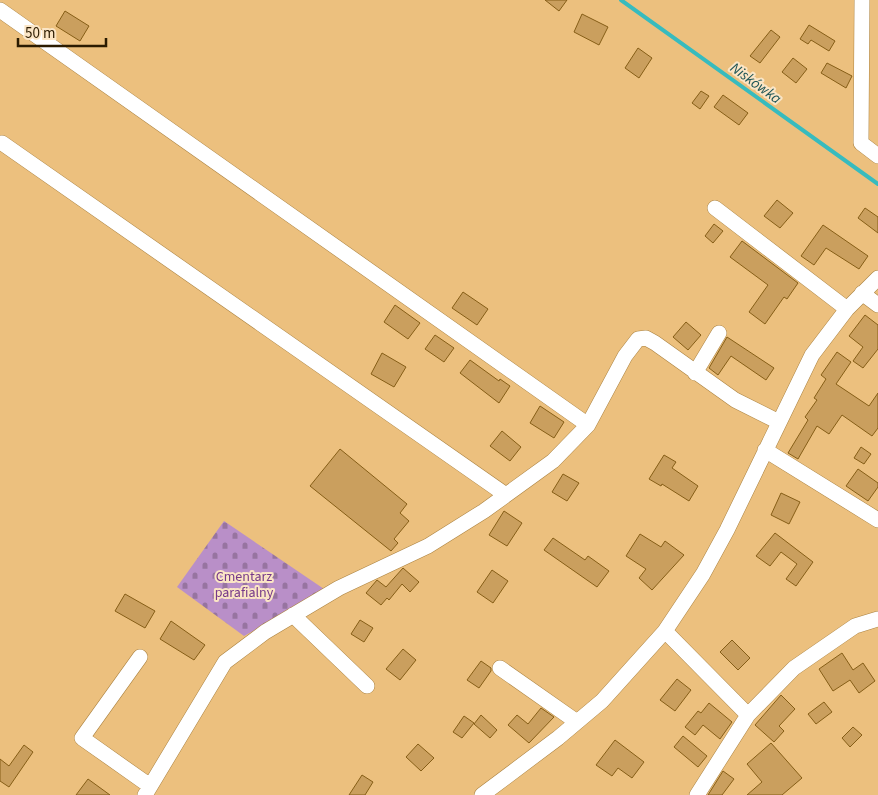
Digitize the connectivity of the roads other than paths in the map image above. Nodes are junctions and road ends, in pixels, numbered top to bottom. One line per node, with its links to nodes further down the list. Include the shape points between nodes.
1 (862, 0): 4 (street, via 861,143)
2 (0, 10): 13 (street)
3 (2, 143): 15 (street)
4 (878, 156)
5 (715, 208): 9 (street)
6 (878, 278): 7 (street)
7 (862, 293): 8 (street); 9 (street)
8 (878, 305)
9 (847, 309): 12 (street, via 812,355)
10 (719, 333): 11 (street)
11 (695, 373): 12 (street, via 735,400); 13 (street, via 655,342 638,339 625,356)
12 (779, 422): 14 (street)
13 (588, 425): 15 (street, via 553,461)
14 (765, 450): 16 (street); 19 (street, via 703,574)
15 (506, 495): 17 (street, via 428,546 338,588)
16 (878, 520)
17 (293, 615): 22 (street); 25 (street, via 225,662)
18 (878, 619): 23 (street, via 854,626 794,668)
19 (665, 631): 23 (street); 24 (street, via 602,702)
20 (140, 658): 25 (street, via 82,738)
21 (500, 668): 24 (street)
22 (367, 686)
23 (748, 715): 27 (street)
24 (577, 722): 26 (street)
25 (148, 791)
26 (482, 795)
27 (697, 795)

